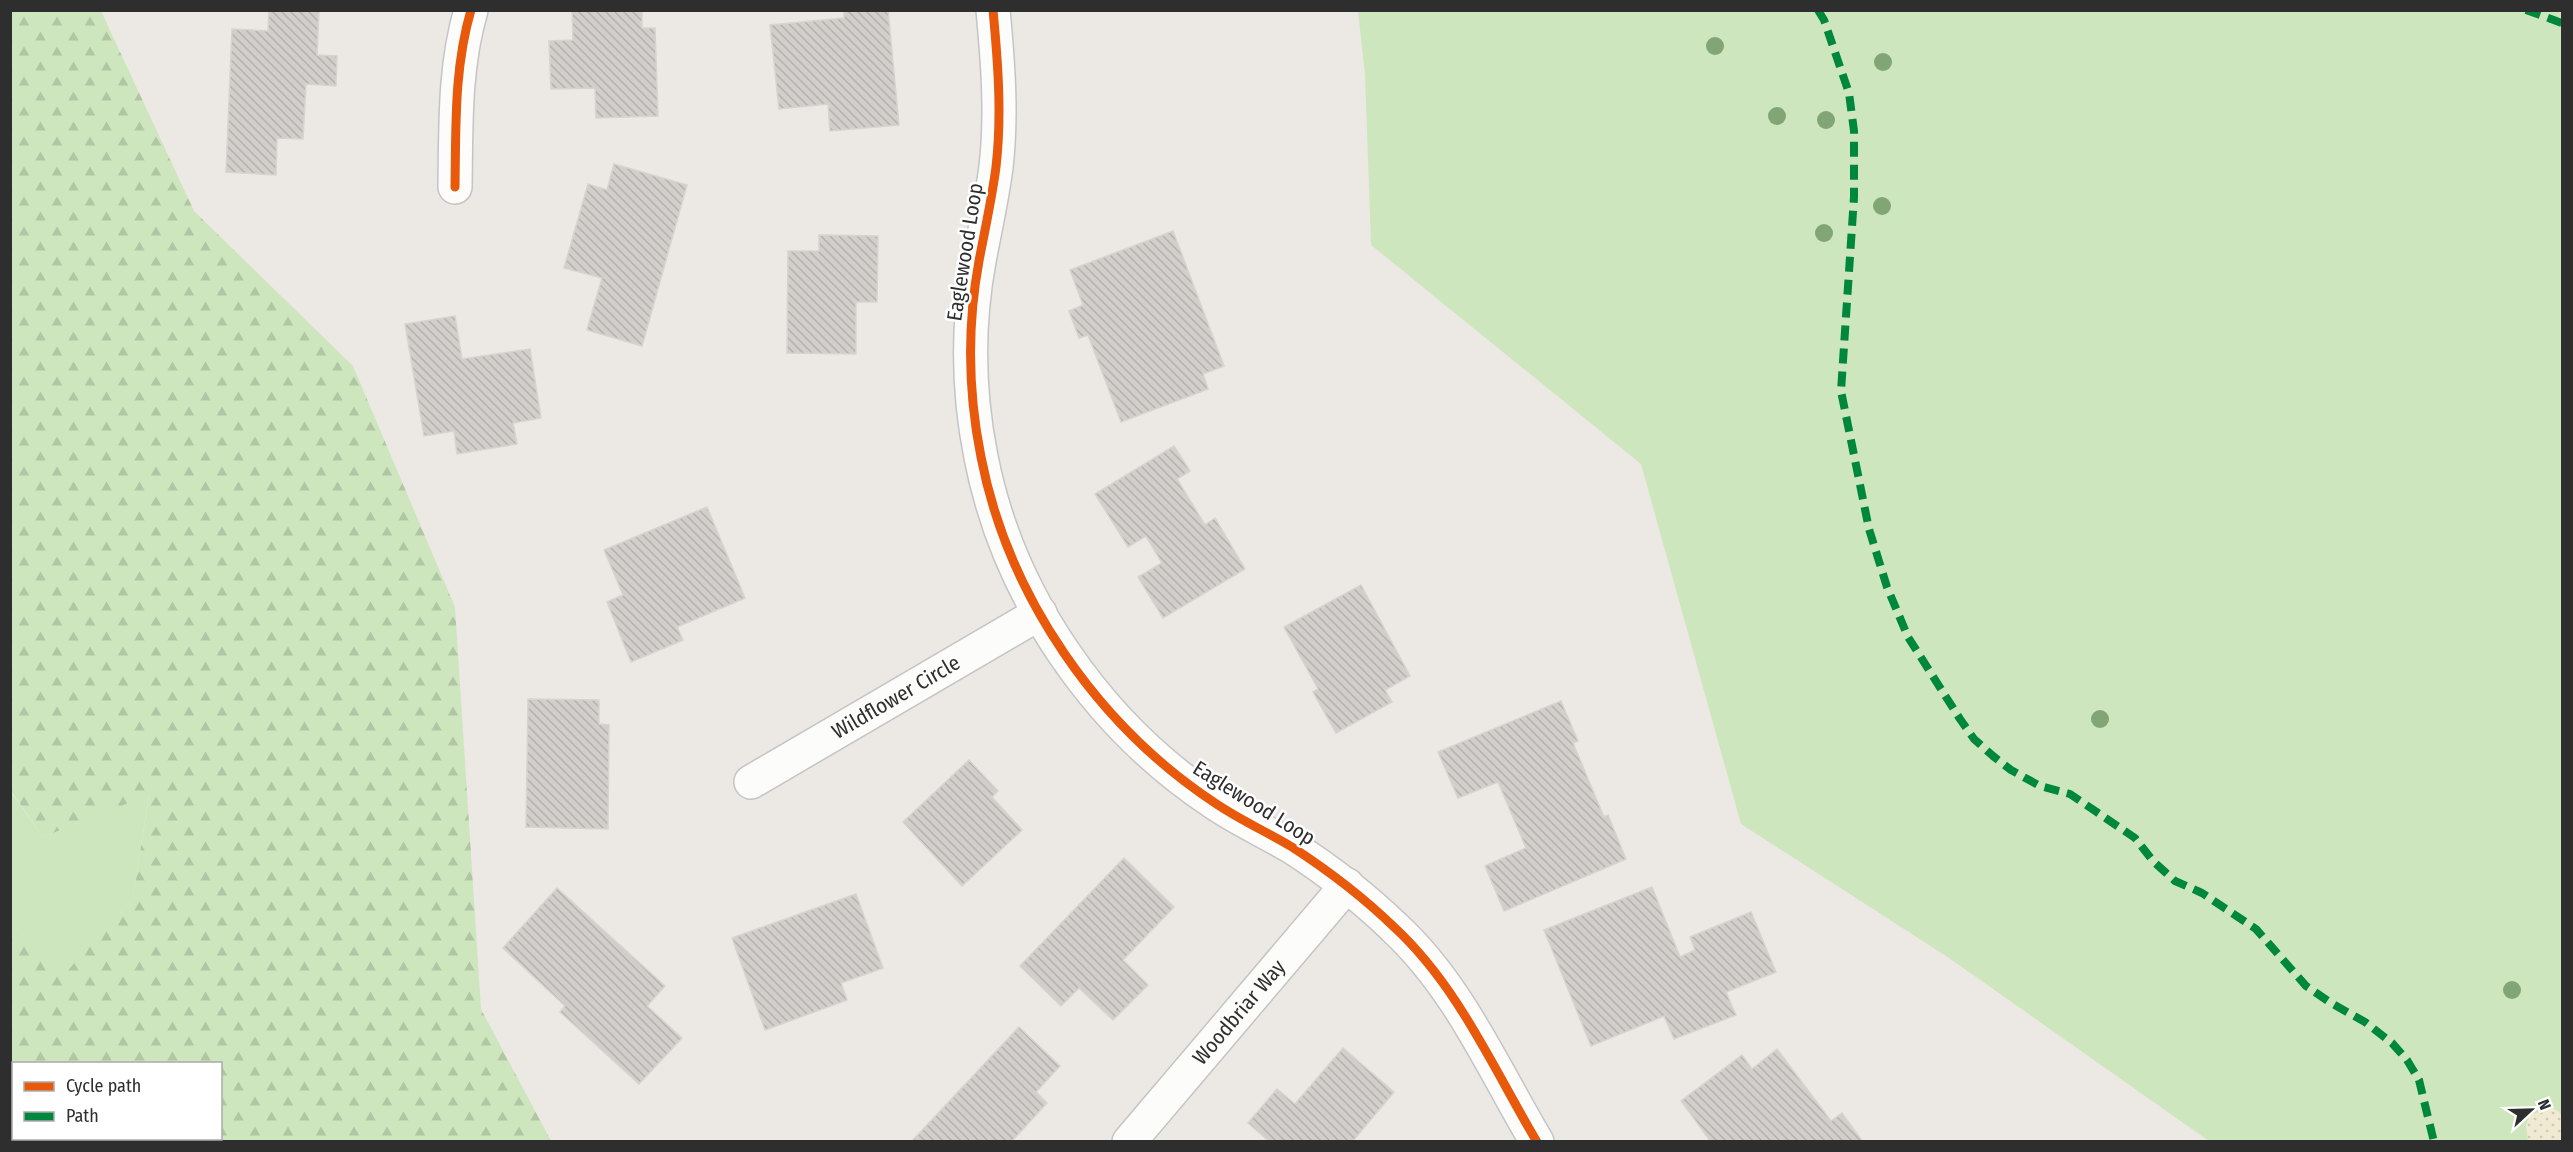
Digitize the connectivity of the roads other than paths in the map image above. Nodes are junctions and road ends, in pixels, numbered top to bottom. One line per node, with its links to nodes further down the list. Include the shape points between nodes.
1 (471, 10): 3 (street, via 461,43 456,89)
2 (993, 10): 4 (street, Eaglewood Loop, via 1000,113 996,165 974,298 970,378 974,418 993,504 1012,556)
3 (455, 187)
4 (1040, 613): 5 (street, Wildflower Circle); 6 (street, Eaglewood Loop, via 1070,664 1109,713 1144,748 1216,804)
5 (751, 782)
6 (1347, 885): 7 (street, Woodbriar Way); 8 (street, Eaglewood Loop, via 1397,929 1458,1003)
7 (1129, 1142)
8 (1537, 1142)

